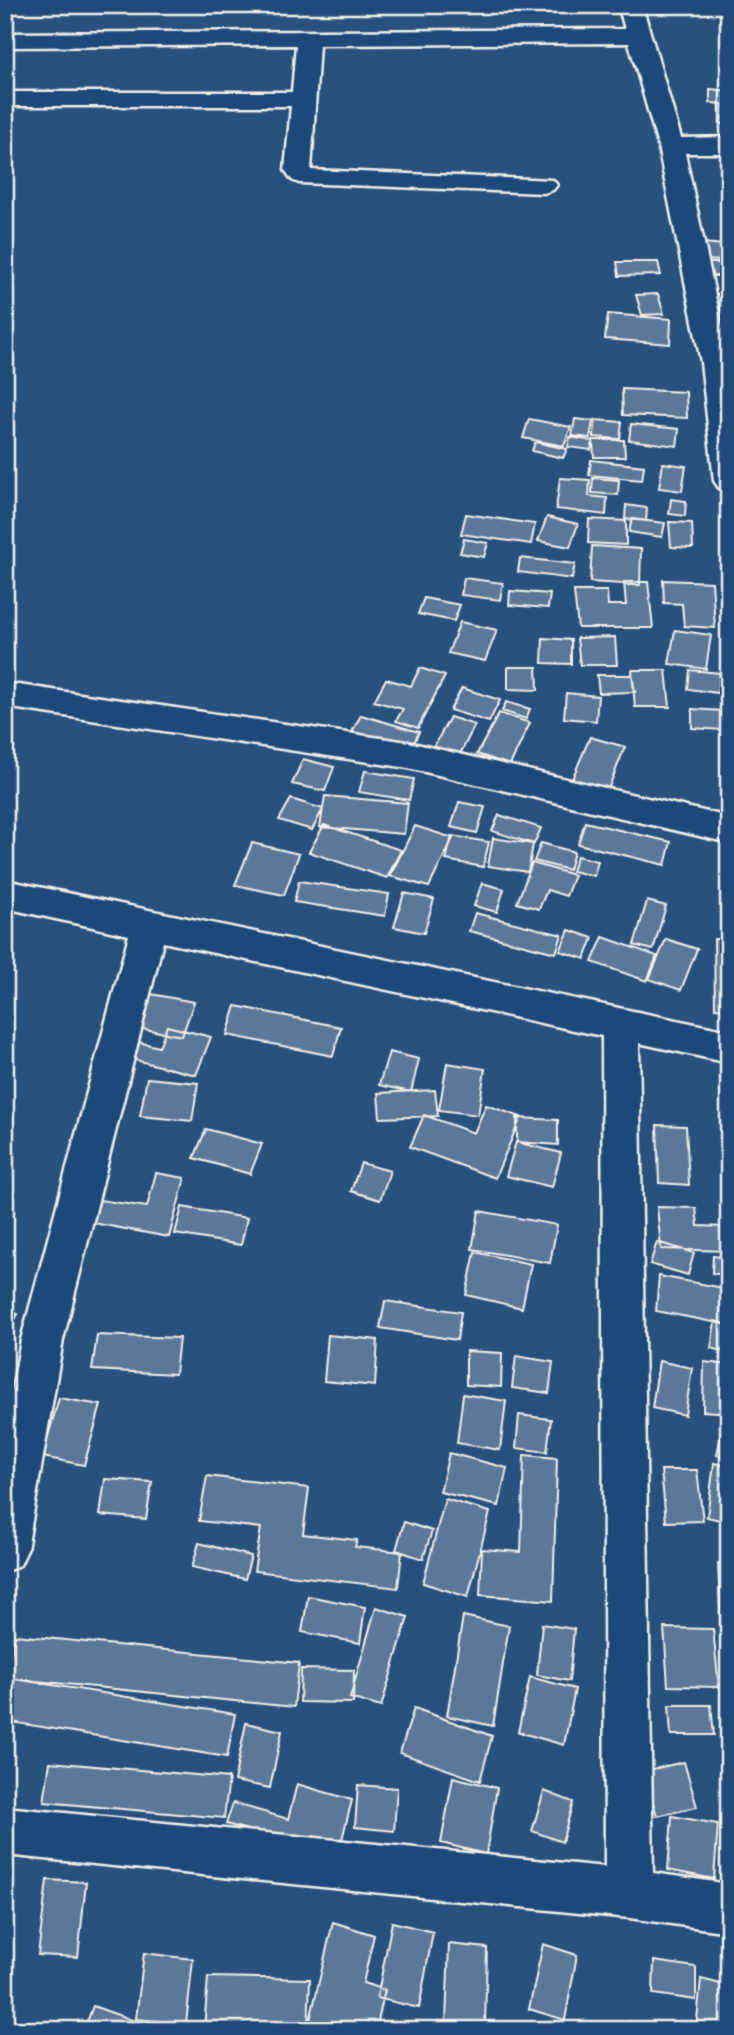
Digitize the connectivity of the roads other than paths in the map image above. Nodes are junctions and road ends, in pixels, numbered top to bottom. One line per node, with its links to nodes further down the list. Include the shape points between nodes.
1 (630, 5): 2 (street)
2 (640, 36): 3 (street); 8 (street)
3 (308, 39): 4 (street); 6 (street)
4 (5, 40)
5 (5, 99): 6 (street)
6 (302, 99): 9 (street, via 299,170 308,178)
7 (729, 145): 8 (street)
8 (671, 146): 10 (street)
9 (544, 186)
10 (722, 362): 11 (street)
11 (729, 481)
12 (5, 695): 13 (street, via 408,755)
13 (729, 830)
14 (5, 894): 15 (street)
15 (150, 924): 16 (street); 18 (street, via 42,1340)
16 (620, 1024): 17 (street); 20 (street)
17 (729, 1047)
18 (5, 1550)
19 (5, 1831): 20 (street)
20 (629, 1894): 21 (street)
21 (729, 1908)

